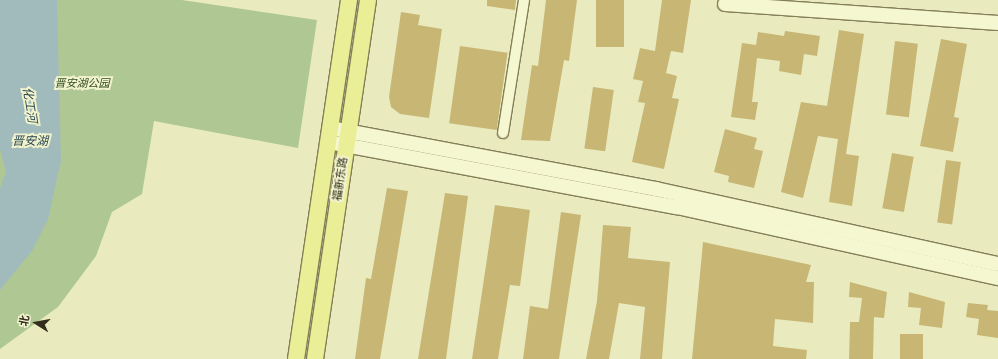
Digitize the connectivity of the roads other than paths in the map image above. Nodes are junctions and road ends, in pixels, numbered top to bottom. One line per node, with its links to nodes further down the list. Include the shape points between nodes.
1 (349, 0): 7 (main road, 福新东路)
2 (368, 0): 8 (main road, 福新东路)
3 (524, 0): 6 (street)
4 (725, 4): 5 (main road)
5 (998, 23)
6 (503, 133)
7 (329, 135): 8 (main road); 11 (main road, 福新东路)
8 (346, 138): 9 (main road, via 656,189); 10 (main road, via 677,207); 12 (main road, 福新东路)
9 (998, 264)
10 (998, 278)
11 (296, 359)
12 (315, 359)

